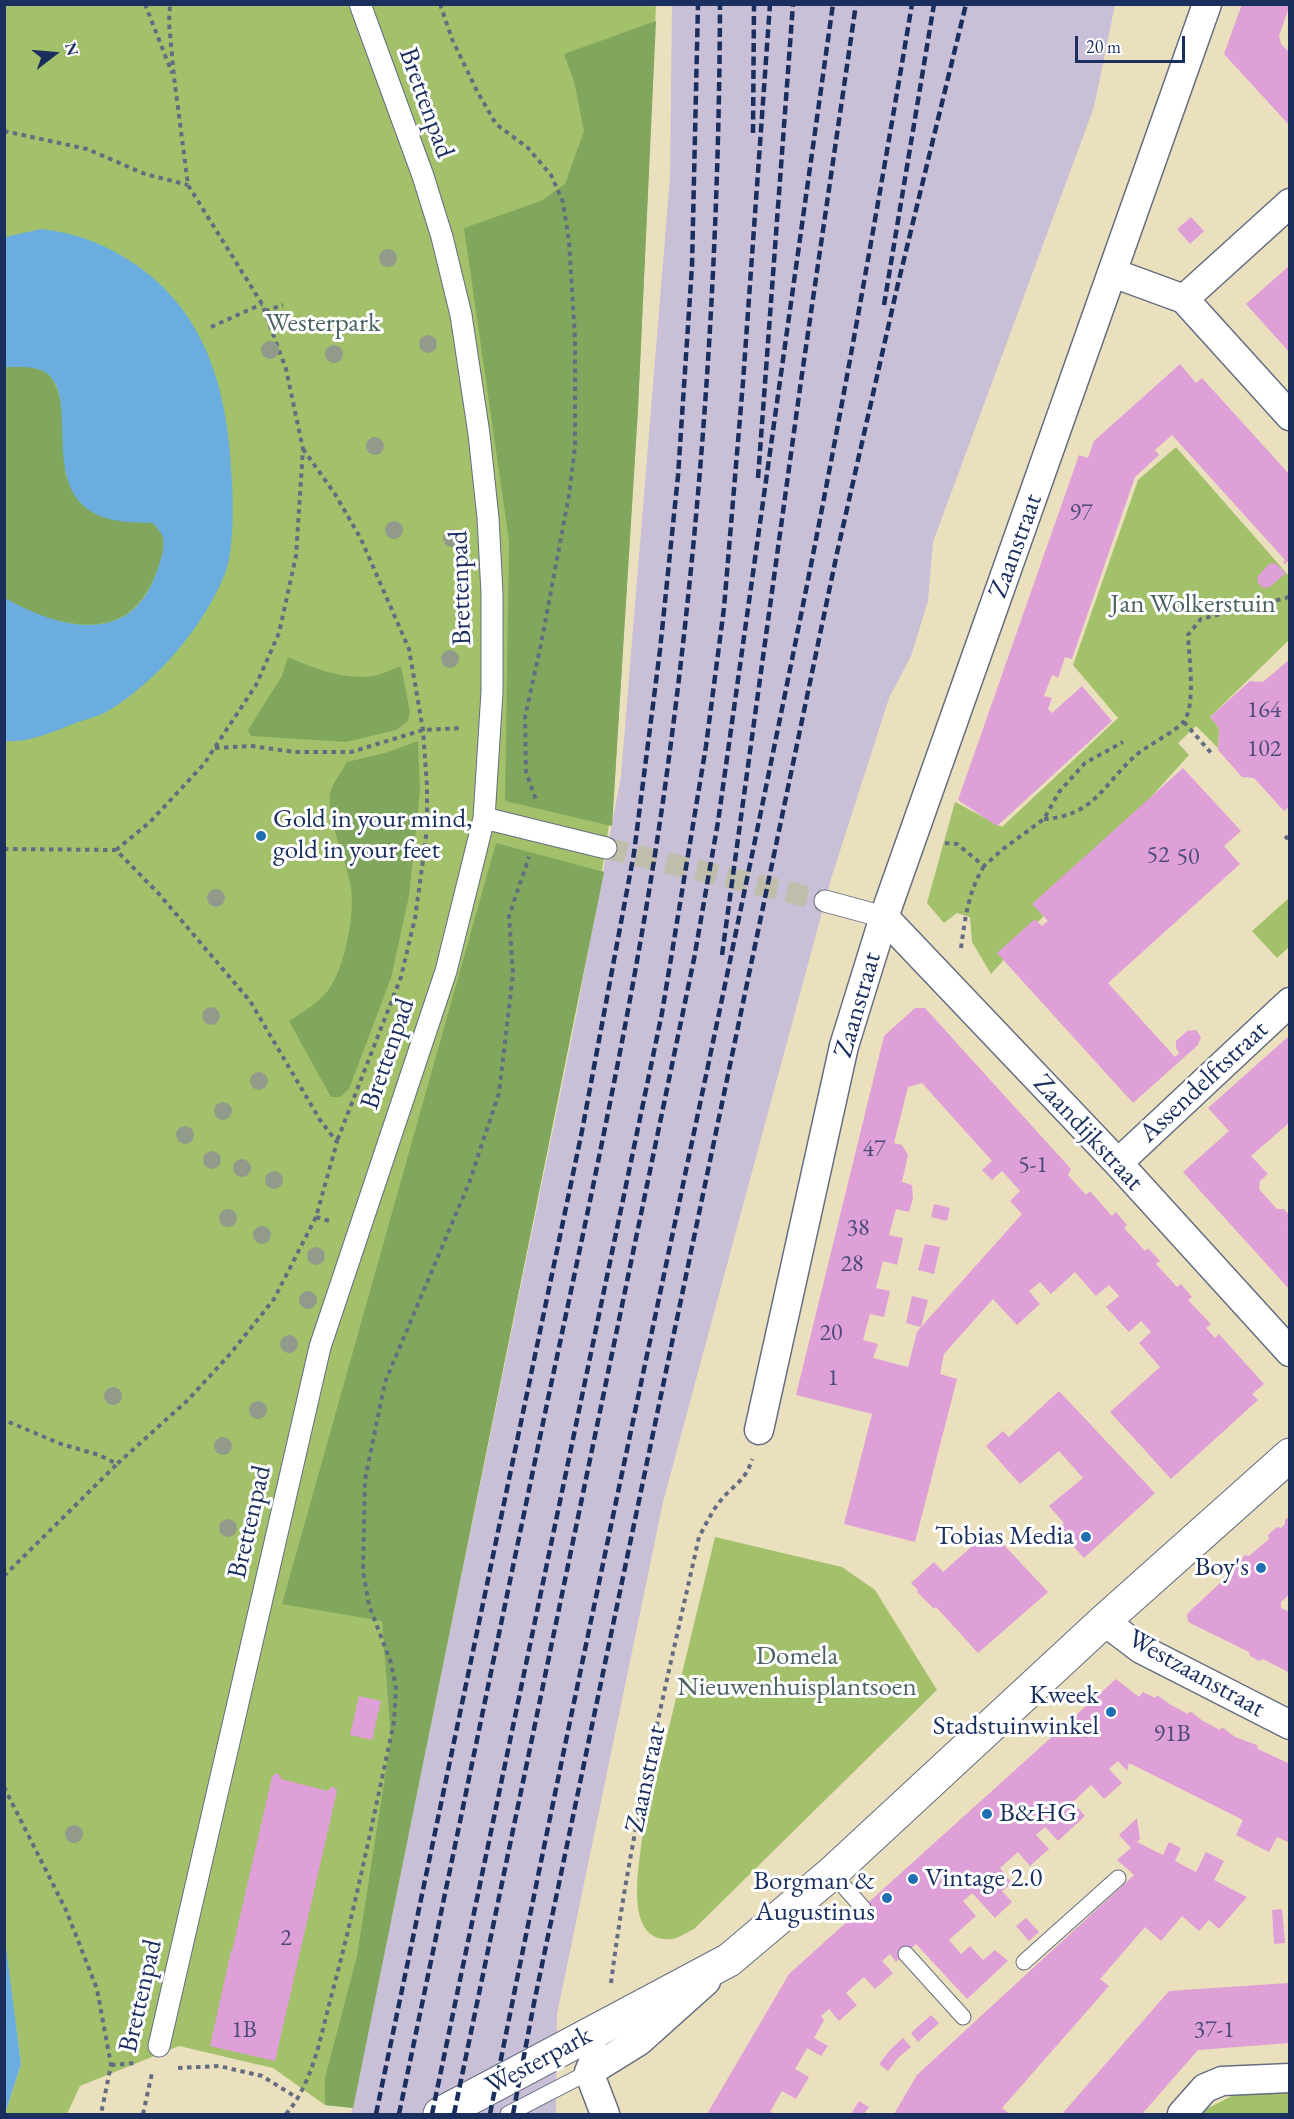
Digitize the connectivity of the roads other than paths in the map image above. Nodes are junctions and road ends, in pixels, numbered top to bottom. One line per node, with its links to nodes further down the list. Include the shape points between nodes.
1 (360, 4): 7 (street, Brettenpad, via 423,176 461,315 479,434 492,593 492,692)
2 (1207, 4): 4 (street, Zaanstraat)
3 (1290, 203): 5 (street)
4 (1113, 273): 5 (street); 10 (street, Zaanstraat)
5 (1184, 299): 6 (street)
6 (1290, 416)
7 (484, 818): 8 (street); 26 (street, Brettenpad, via 447,971 320,1347)
8 (606, 848)
9 (825, 901): 10 (street)
10 (884, 917): 12 (street, Zaandijkstraat); 14 (street, Zaanstraat, via 844,1046)
11 (1290, 1002): 12 (street, Assendelftstraat)
12 (1118, 1163): 13 (street, Zaandijkstraat)
13 (1290, 1352)
14 (759, 1430)
15 (1290, 1455): 16 (street, Westerpark)
16 (1104, 1621): 17 (street, Westzaanstraat, via 1141,1649); 18 (street, Westerpark)
17 (1290, 1725)
18 (832, 1873): 20 (lane); 22 (street, Westerpark)
19 (1118, 1878): 23 (lane)
20 (863, 1908)
21 (906, 1954): 24 (lane)
22 (729, 1960): 25 (street, Westerpark); 27 (street, via 639,2041)
23 (1024, 1962)
24 (963, 2016)
25 (606, 2025): 27 (street); 29 (street, Westerpark)
26 (157, 2054)
27 (589, 2072): 30 (lane, Westerpark); 31 (street)
28 (1290, 2078): 32 (street, via 1222,2081 1205,2088)
29 (440, 2115)
30 (508, 2115)
31 (605, 2115)
32 (1182, 2115)

